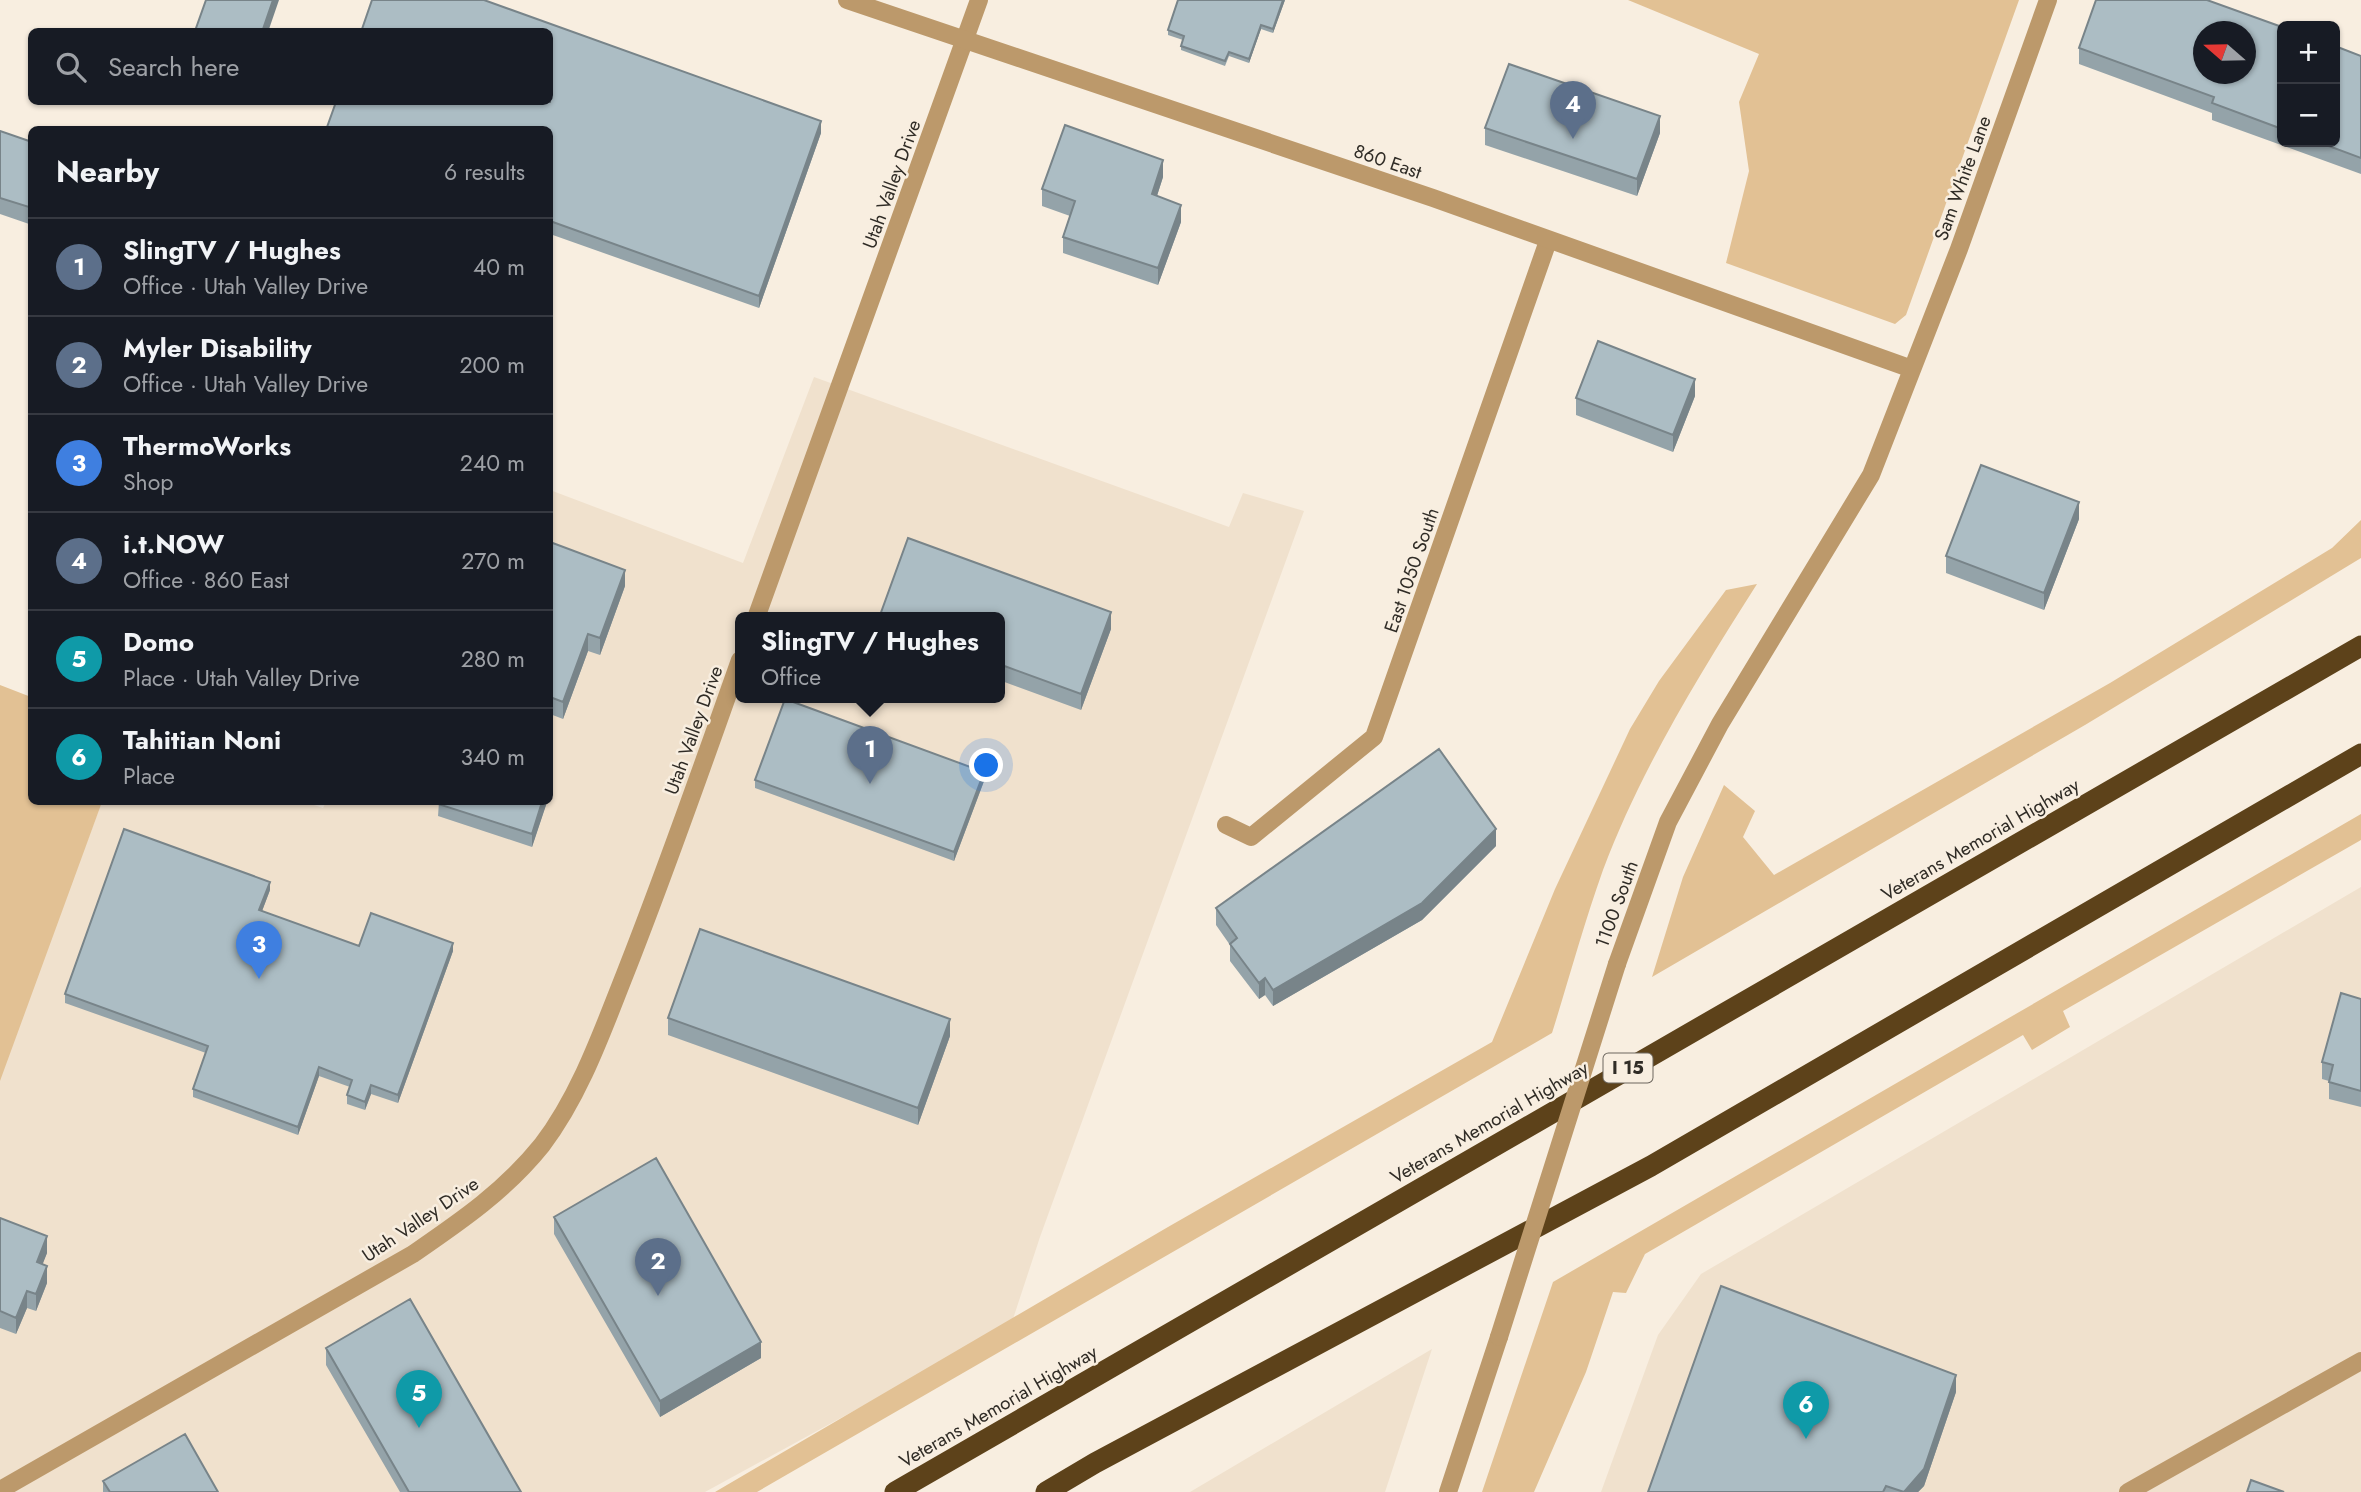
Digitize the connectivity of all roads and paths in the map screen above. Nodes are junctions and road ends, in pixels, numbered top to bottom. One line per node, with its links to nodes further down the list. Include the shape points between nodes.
1 (847, 0): 4 (street, 860 East)
2 (979, 0): 4 (street, Utah Valley Drive)
3 (2048, 0): 6 (street, Sam White Lane)
4 (964, 41): 5 (street, 860 East); 7 (street, Utah Valley Drive)
5 (1548, 241): 6 (street, 860 East); 11 (street, East 1050 South, via 1374,737 1251,837)
6 (1912, 369): 16 (street, 1100 South, bridge, via 1871,475 1720,723 1668,821 1617,964)
7 (758, 612)
8 (2361, 646): 14 (highway, Veterans Memorial Highway / I 15)
9 (735, 674): 13 (street, Utah Valley Drive, via 596,1046 563,1111 522,1168 475,1212 413,1254)
10 (2361, 754): 15 (highway, via 1651,1166)
11 (1226, 825)
12 (2361, 1361): 17 (street)
13 (0, 1490)
14 (895, 1492)
15 (1046, 1492)
16 (1448, 1492)
17 (2128, 1492)

